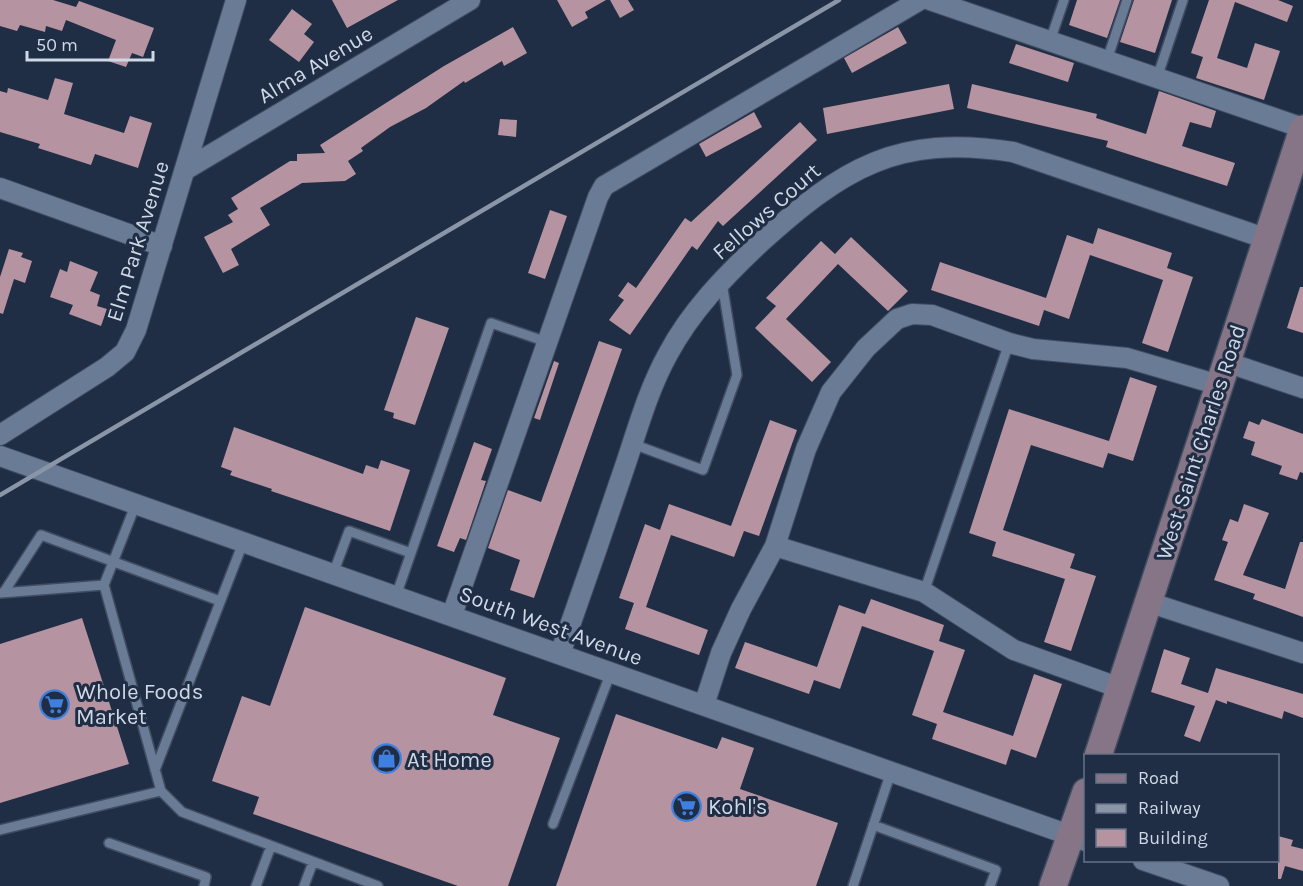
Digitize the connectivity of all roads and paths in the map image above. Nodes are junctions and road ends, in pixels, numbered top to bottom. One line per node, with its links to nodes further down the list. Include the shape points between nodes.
1 (470, 0): 12 (street, Alma Avenue)
2 (920, 0): 17 (street, via 604,186)
3 (930, 0): 8 (street)
4 (1064, 0): 8 (lane)
5 (1127, 0): 9 (lane)
6 (1183, 0): 10 (lane)
7 (234, 1): 12 (street, Elm Park Avenue)
8 (1050, 41): 9 (street)
9 (1107, 60): 10 (street)
10 (1157, 78): 11 (street)
11 (1303, 129): 14 (main road, West Saint Charles Road)
12 (185, 170): 15 (street, Elm Park Avenue)
13 (0, 188): 15 (street)
14 (1267, 238): 16 (street, Fellows Court, via 1013,152 938,147 890,157 835,181 804,203); 19 (main road, West Saint Charles Road)
15 (162, 246): 21 (street, Elm Park Avenue, via 136,330 125,352)
16 (721, 281): 22 (street, Fellows Court, via 691,317 667,355); 22 (lane, via 737,375 703,470)
17 (547, 342): 27 (lane, via 491,323); 36 (street)
18 (1009, 343): 19 (street); 26 (street, via 932,315 912,314 897,319 866,348 831,392 806,449); 31 (lane)
19 (1223, 374): 20 (street); 35 (main road, West Saint Charles Road)
20 (1303, 388)
21 (0, 435)
22 (633, 444): 38 (street, Fellows Court)
23 (0, 456): 24 (street, South West Avenue)
24 (135, 506): 25 (street, South West Avenue); 28 (lane)
25 (243, 543): 29 (street, South West Avenue); 34 (lane)
26 (775, 546): 31 (street); 41 (street, via 721,653)
27 (411, 553): 29 (lane, via 349,531); 33 (lane)
28 (113, 561): 30 (lane); 32 (lane, via 41,535); 34 (lane)
29 (333, 574): 33 (street, South West Avenue)
30 (104, 585): 32 (lane); 43 (lane)
31 (924, 592): 40 (street, via 1014,650)
32 (2, 593)
33 (396, 596): 36 (street, South West Avenue)
34 (220, 601): 43 (lane)
35 (1148, 602): 37 (street); 40 (main road, West Saint Charles Road)
36 (452, 615): 38 (street, South West Avenue)
37 (1303, 653)
38 (560, 654): 39 (street, South West Avenue)
39 (611, 672): 41 (street, South West Avenue); 47 (lane)
40 (1120, 688): 42 (main road, West Saint Charles Road)
41 (704, 705): 44 (street, South West Avenue)
42 (1099, 754)
43 (155, 771): 45 (lane)
44 (891, 772): 48 (lane); 50 (street, South West Avenue)
45 (161, 791): 49 (lane); 52 (lane, via 182,812)
46 (1084, 804): 50 (main road)
47 (553, 824)
48 (873, 825): 59 (lane); 60 (lane, via 996,870)
49 (0, 830)
50 (1078, 839): 61 (main road)
51 (109, 843): 55 (lane, via 206,877)
52 (271, 846): 53 (lane); 56 (lane)
53 (313, 862): 57 (lane); 58 (lane)
54 (1146, 862): 62 (street)
55 (204, 886)
56 (256, 886)
57 (304, 886)
58 (378, 886)
59 (853, 886)
60 (990, 886)
61 (1053, 886)
62 (1219, 886)

